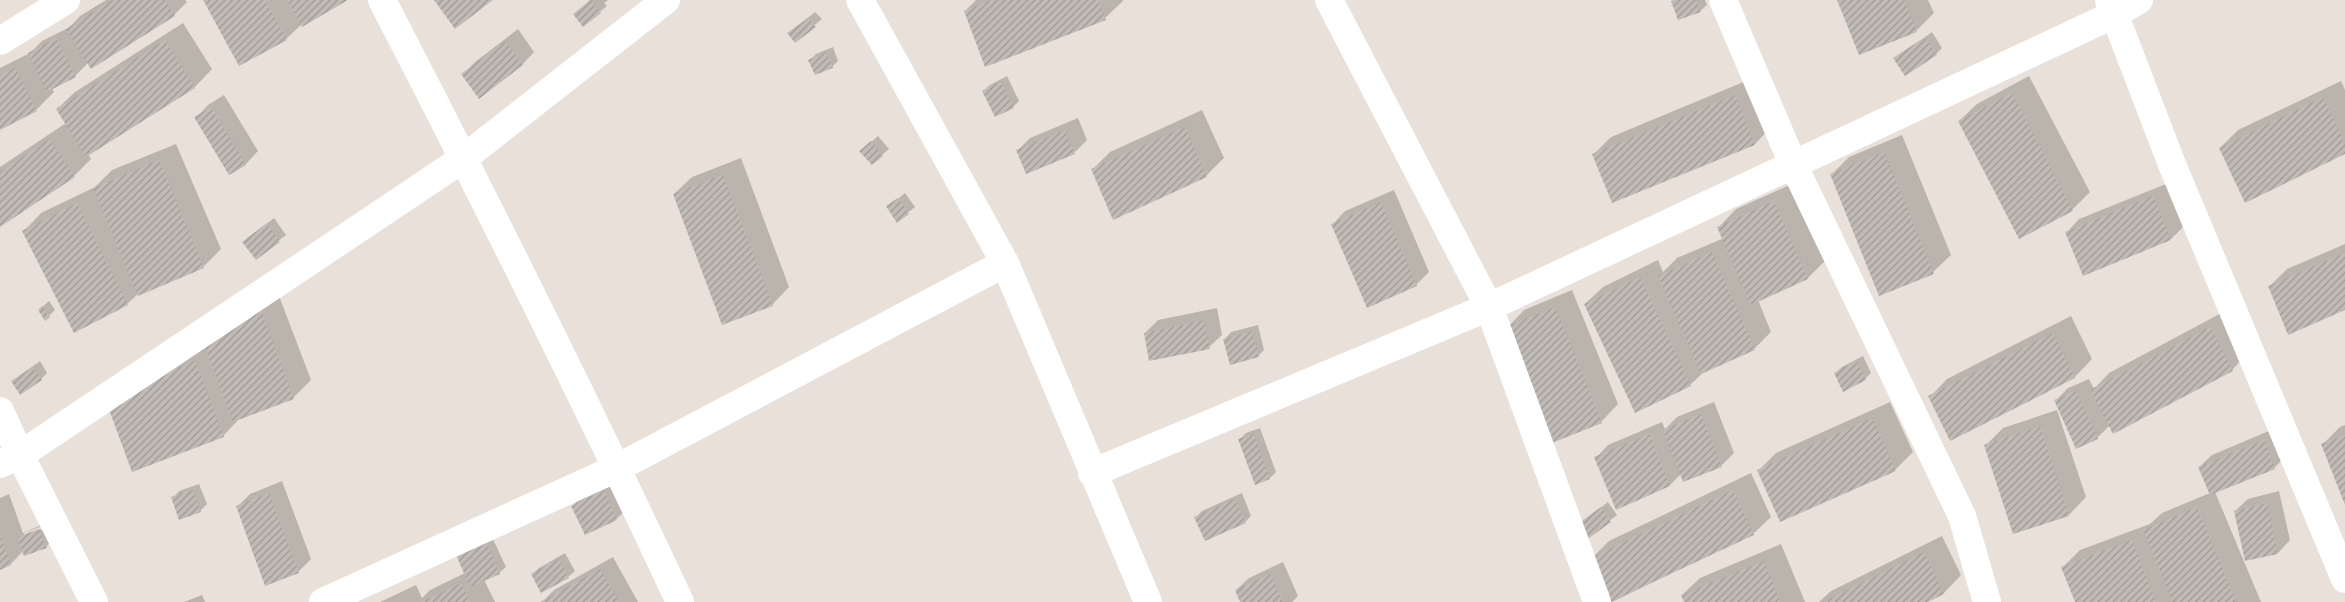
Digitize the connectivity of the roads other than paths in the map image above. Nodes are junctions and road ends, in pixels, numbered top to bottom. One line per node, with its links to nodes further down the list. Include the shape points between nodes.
1 (66, 0): 9 (street)
2 (382, 0): 10 (street)
3 (666, 0): 10 (street)
4 (860, 0): 12 (street)
5 (1329, 0): 13 (street)
6 (1723, 0): 11 (street)
7 (2139, 0): 8 (street)
8 (2112, 7): 11 (street); 18 (street, via 2171,162)
9 (0, 41)
10 (464, 158): 15 (street); 16 (street)
11 (1793, 164): 13 (street); 24 (street, via 1962,516)
12 (1005, 263): 16 (street); 17 (street)
13 (1488, 307): 17 (street); 23 (street)
14 (0, 411): 15 (street)
15 (10, 460): 19 (street)
16 (617, 468): 20 (street); 21 (street)
17 (1092, 473): 22 (street)
18 (2345, 579)
19 (94, 602)
20 (323, 602)
21 (680, 602)
22 (1148, 602)
23 (1597, 602)
24 (1987, 602)

